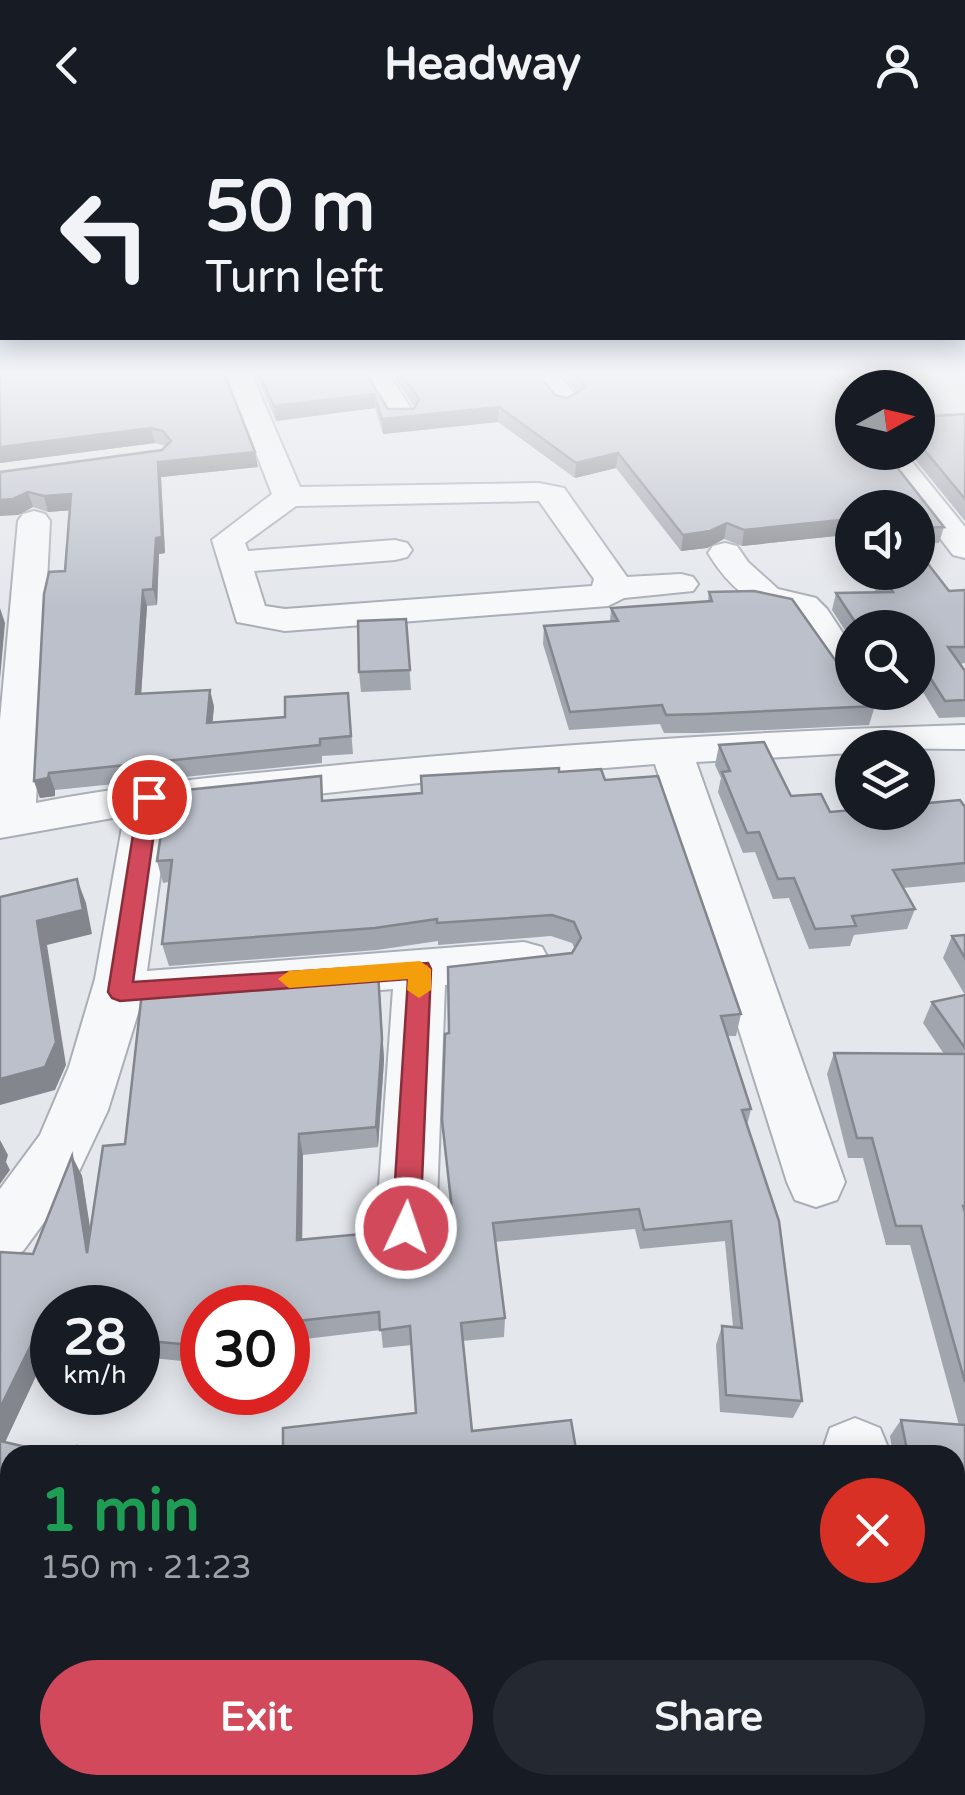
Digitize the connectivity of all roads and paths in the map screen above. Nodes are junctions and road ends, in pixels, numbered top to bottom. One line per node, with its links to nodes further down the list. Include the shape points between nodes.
1 (271, 453): 3 (street)
2 (902, 470): 5 (street)
3 (289, 497): 8 (street, via 228,540); 10 (street, via 552,495)
4 (34, 521): 15 (street)
5 (965, 548)
6 (395, 550): 8 (street)
7 (725, 553): 11 (street, via 766,596 814,616)
8 (234, 562): 10 (street, via 250,614 285,620 608,595)
9 (681, 584): 10 (street)
10 (611, 588)
11 (835, 649)
12 (835, 742): 13 (street)
13 (672, 751): 14 (street); 19 (street)
14 (149, 797): 15 (street); 18 (street)
15 (6, 822)
16 (551, 958): 17 (street)
17 (420, 969): 18 (street); 20 (street)
18 (120, 992): 21 (street, via 89,1090 59,1155)
19 (816, 1182)
20 (406, 1228)
21 (1, 1232)

